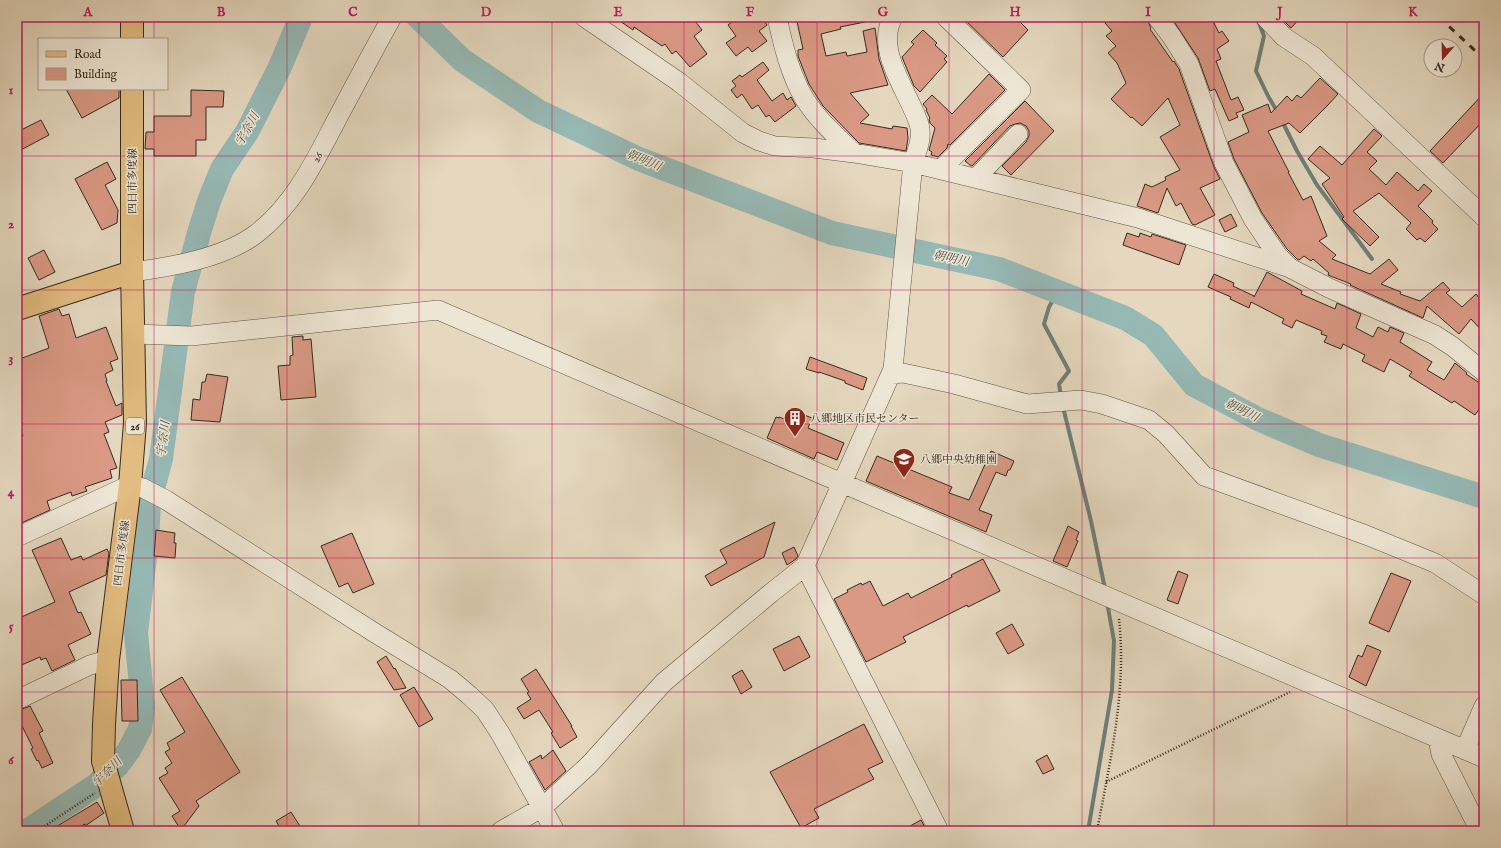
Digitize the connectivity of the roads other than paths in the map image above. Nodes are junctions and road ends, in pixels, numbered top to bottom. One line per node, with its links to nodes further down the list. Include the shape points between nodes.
1 (132, 17): 9 (main road)
2 (392, 17): 18 (street, 26, via 305,179 281,211 255,235 230,249 198,260)
3 (584, 17): 12 (street, via 679,82 748,136 775,146)
4 (777, 17): 12 (street, via 792,73 805,99 824,124)
5 (893, 17): 13 (street, via 888,31 888,45 896,74 919,125 919,142)
6 (946, 17): 14 (street, via 1021,90)
7 (1157, 17): 17 (street, via 1189,64 1224,163 1253,219 1278,256)
8 (1265, 17): 16 (street, via 1284,37 1313,56)
9 (132, 38)
10 (132, 90): 18 (main road, 四日市多度線 / 26)
11 (1018, 134): 15 (street)
12 (854, 153): 13 (street)
13 (913, 163): 14 (street); 21 (street)
14 (941, 169): 15 (street)
15 (976, 178): 17 (street, via 1138,218)
16 (1484, 217)
17 (1290, 268): 22 (street, via 1435,335)
18 (132, 272): 19 (main road); 20 (main road, 四日市多度線 / 26)
19 (17, 310)
20 (134, 334): 23 (street, via 184,336 438,310); 24 (main road, 四日市多度線 / 26, via 135,423)
21 (892, 372): 23 (street); 27 (street, via 954,384 1027,404 1081,400 1102,404 1149,420 1166,434 1204,476 1435,563)
22 (1484, 372)
23 (842, 483): 26 (street); 31 (street)
24 (143, 489): 25 (street); 28 (main road, 四日市多度線 / 26); 34 (street, via 450,679 485,710)
25 (17, 537)
26 (805, 566): 34 (street, via 664,682 589,765); 38 (street)
27 (1484, 595)
28 (108, 660): 29 (street); 35 (main road, 四日市多度線 / 26, via 104,724 107,775)
29 (17, 700)
30 (1484, 706): 32 (street)
31 (1438, 739): 32 (street); 39 (street, via 1441,754)
32 (1465, 750): 33 (street)
33 (1484, 758)
34 (543, 807): 36 (street); 37 (street)
35 (123, 831)
36 (500, 831)
37 (555, 831)
38 (939, 831)
39 (1480, 831)

